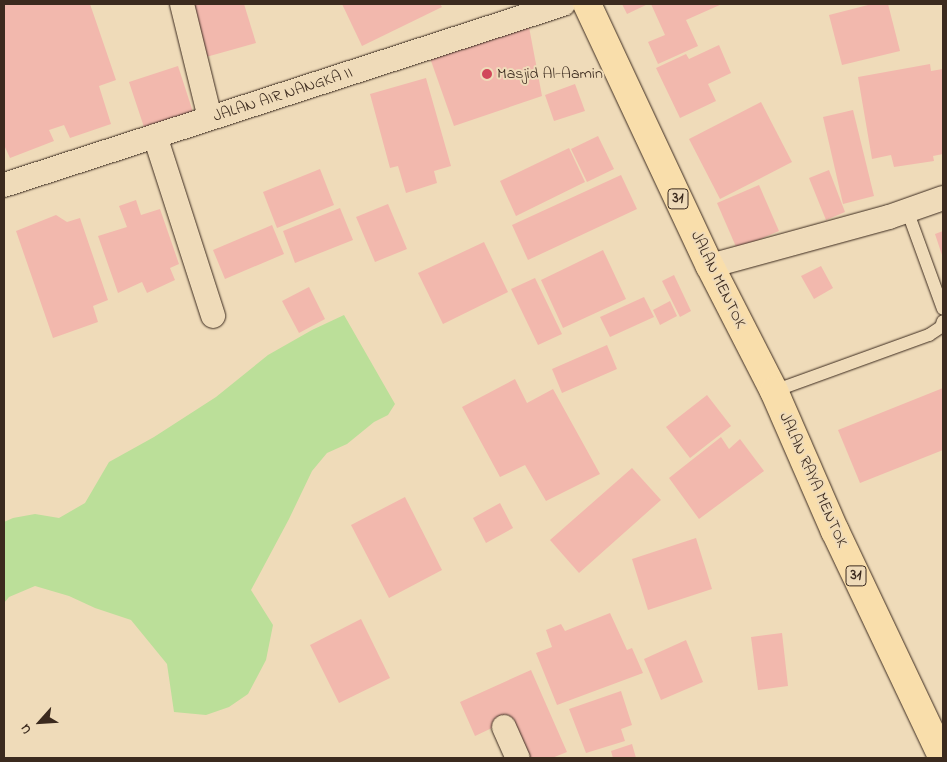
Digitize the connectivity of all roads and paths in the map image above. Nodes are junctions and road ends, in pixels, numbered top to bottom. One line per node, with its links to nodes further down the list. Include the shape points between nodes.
1 (182, 4): 4 (street)
2 (562, 4): 4 (street, JALAN AIR NANGKA II)
3 (587, 4): 9 (highway, JALAN MENTOK / 31)
4 (210, 118): 5 (street, JALAN AIR NANGKA II)
5 (155, 136): 6 (street, JALAN AIR NANGKA II); 11 (street)
6 (4, 185)
7 (943, 198): 8 (street)
8 (907, 210): 9 (street); 10 (lane)
9 (710, 266): 13 (highway, JALAN MENTOK / 31)
10 (943, 309)
11 (213, 316)
12 (943, 321): 13 (lane, via 941,327 929,335)
13 (774, 391): 16 (highway, JALAN RAYA MENTOK / 31, via 834,531)
14 (504, 727): 15 (street)
15 (518, 758)
16 (943, 758)

